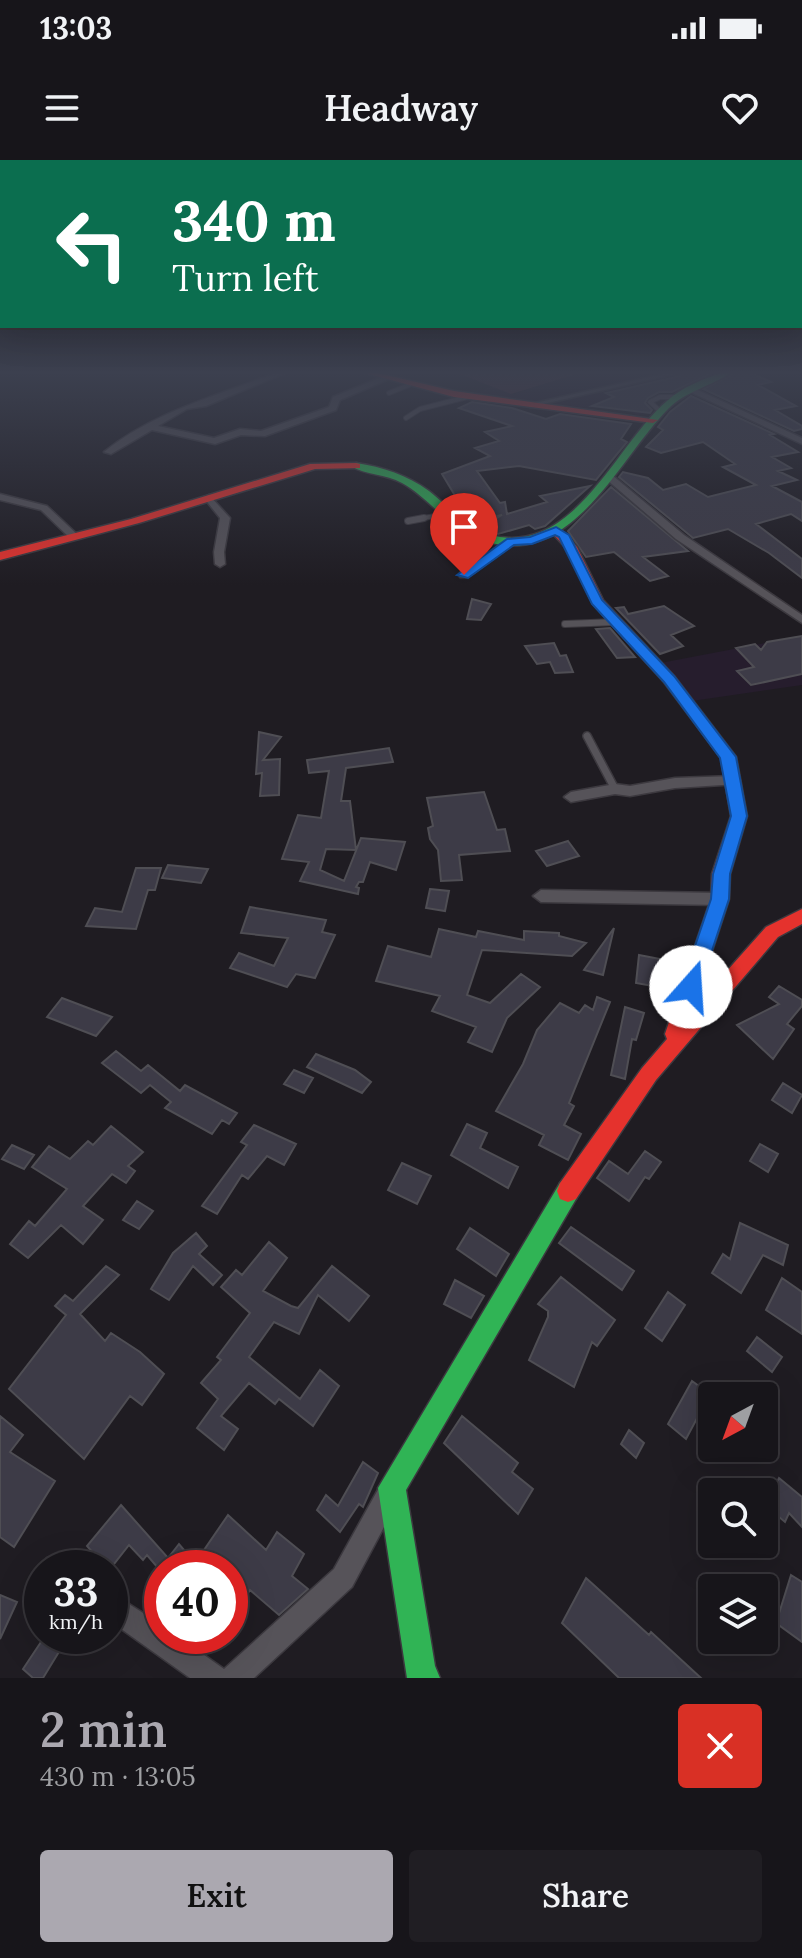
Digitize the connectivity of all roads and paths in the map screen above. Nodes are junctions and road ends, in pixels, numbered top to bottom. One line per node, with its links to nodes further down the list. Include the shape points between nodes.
1 (122, 444): 3 (street)
2 (635, 444): 4 (street)
3 (108, 452)
4 (609, 477): 9 (street); 15 (street, via 680,537)
5 (0, 497): 10 (street, via 44,508)
6 (209, 498): 7 (street, via 314,466 358,466 388,472 415,486); 10 (street); 13 (street, via 225,518)
7 (446, 514): 8 (lane); 11 (street, via 465,530)
8 (408, 521)
9 (556, 531): 11 (street); 16 (street, via 571,547 597,601)
10 (76, 538): 12 (street)
11 (511, 542): 14 (street)
12 (0, 556)
13 (220, 564)
14 (464, 575)
15 (802, 620)
16 (616, 622): 17 (lane); 19 (street, via 669,679 728,757)
17 (565, 624)
18 (587, 736): 20 (lane)
19 (733, 781): 20 (street); 23 (street, via 739,816 721,874)
20 (615, 789): 21 (street)
21 (571, 797)
22 (541, 896): 23 (street)
23 (720, 899): 25 (street)
24 (802, 916): 25 (street, via 772,932)
25 (671, 1046): 26 (street, via 553,1213)
26 (392, 1489): 29 (street, via 343,1578); 30 (street)
27 (128, 1618): 28 (street)
28 (214, 1678)
29 (234, 1678)
30 (424, 1678)

